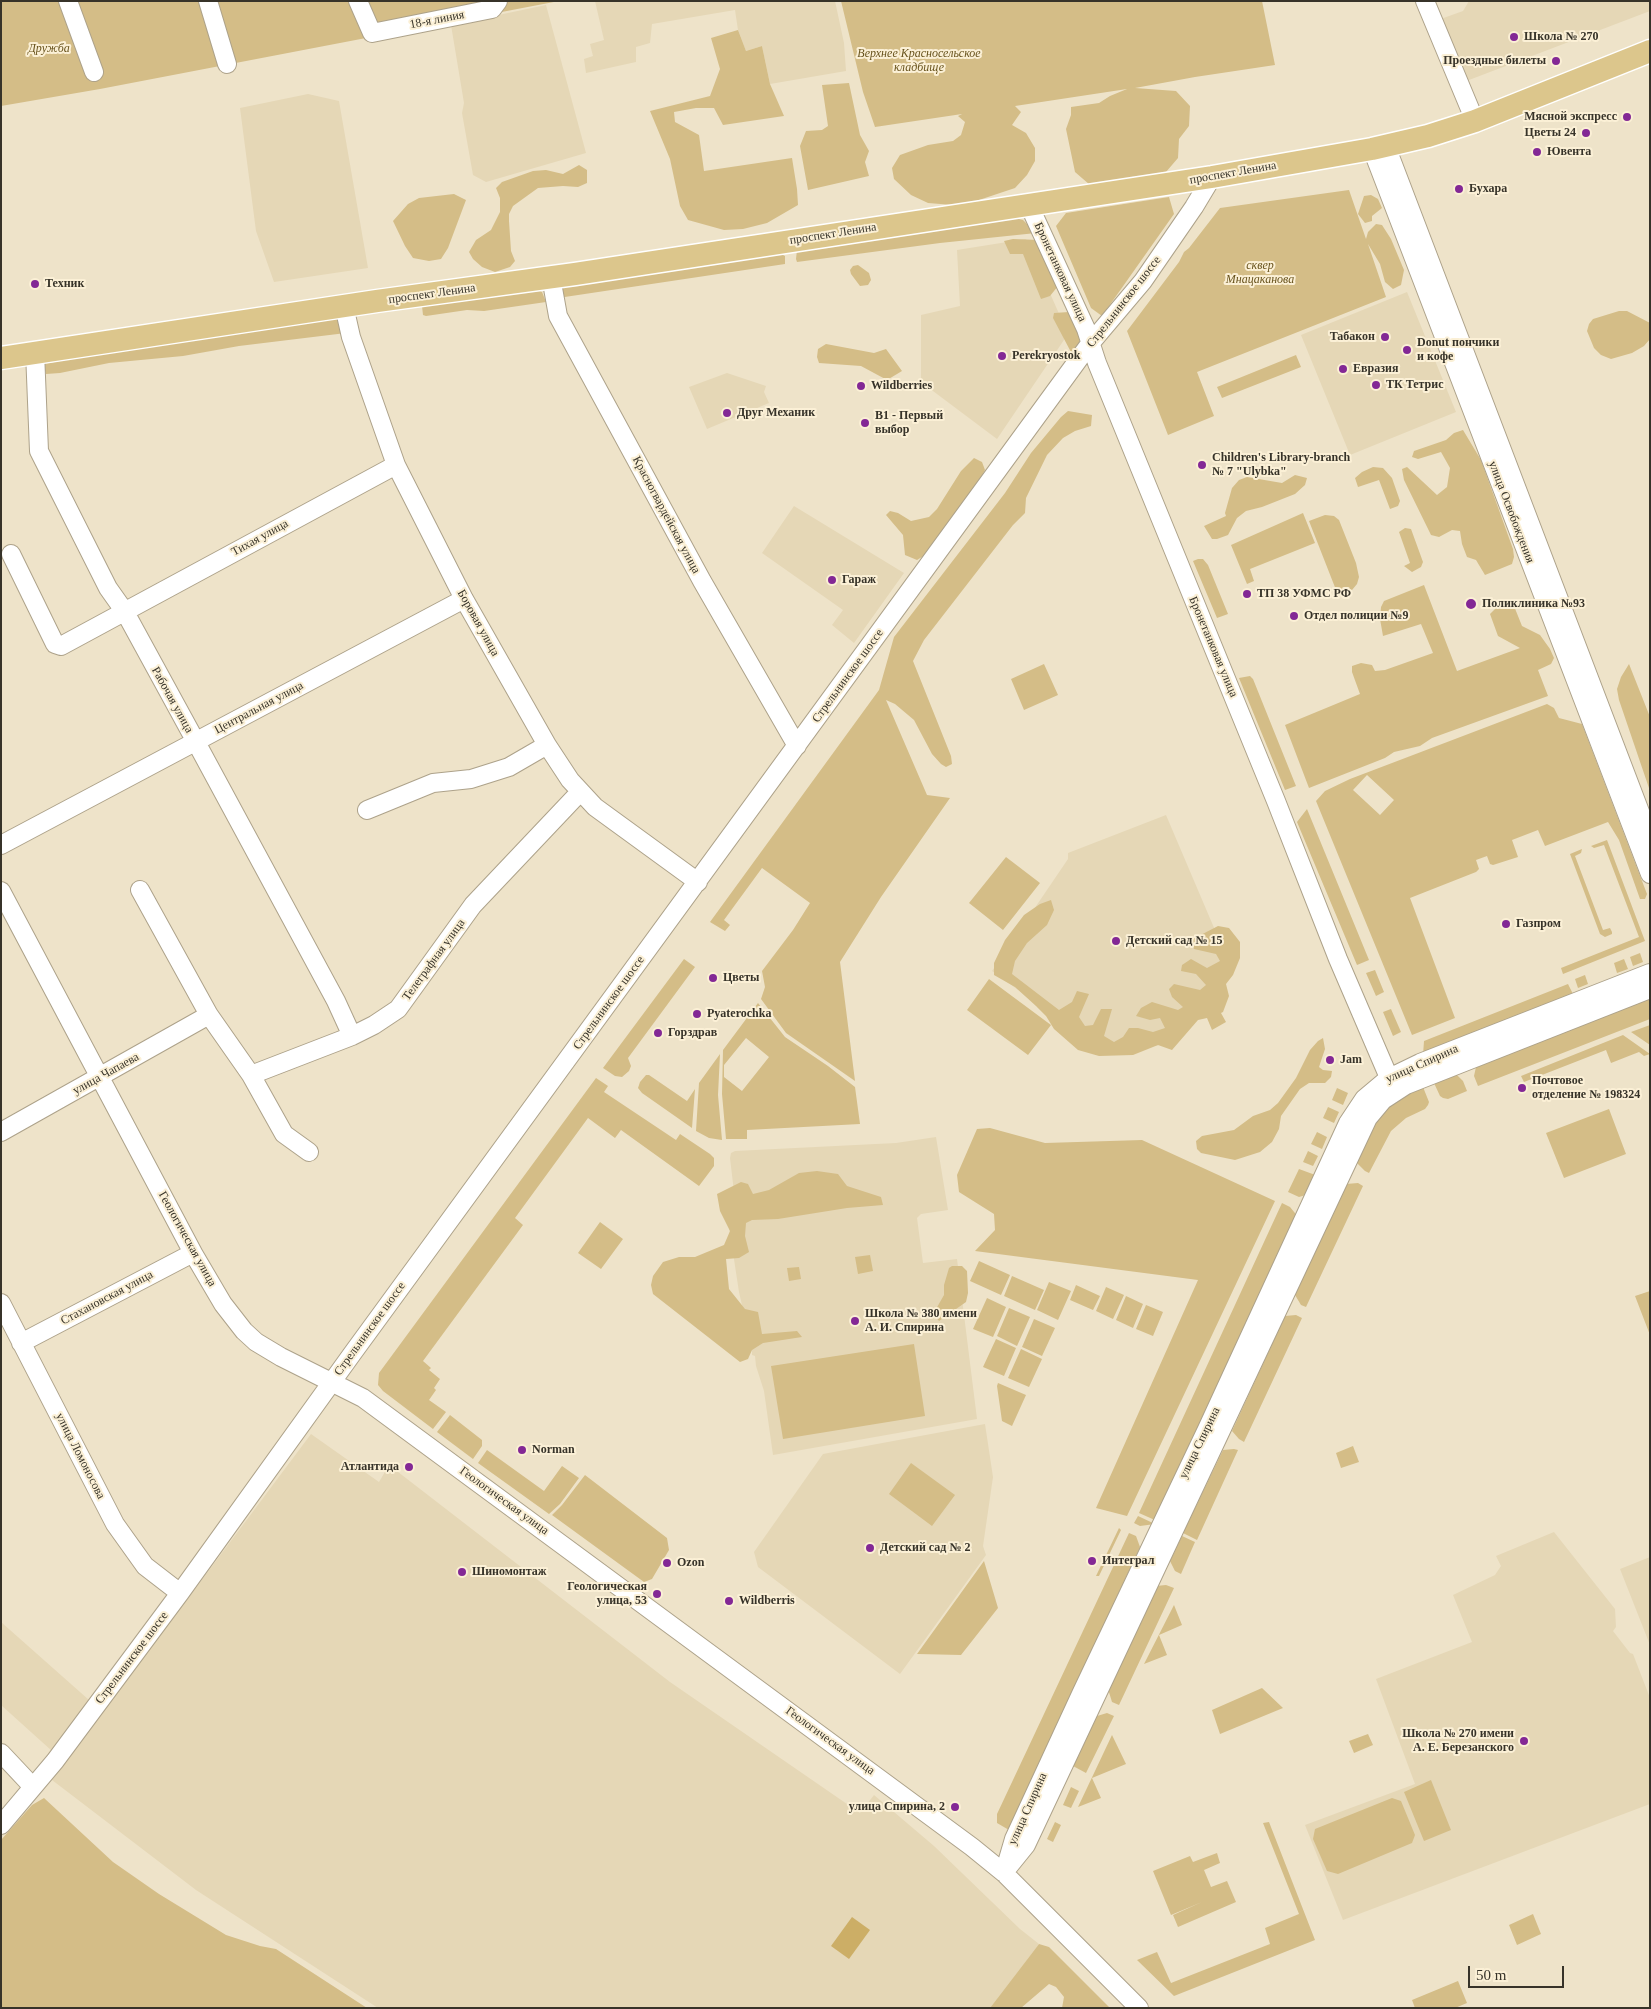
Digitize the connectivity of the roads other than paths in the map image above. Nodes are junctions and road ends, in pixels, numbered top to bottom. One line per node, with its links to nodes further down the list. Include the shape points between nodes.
1 (68, 1): 8 (street)
2 (208, 1): 7 (street)
3 (358, 1): 4 (street, 18-я линия, via 372,33 492,9)
4 (498, 1)
5 (1426, 1): 9 (street)
6 (1650, 51): 9 (main road, проспект Ленина)
7 (227, 64)
8 (94, 72)
9 (1475, 121): 10 (main road, проспект Ленина)
10 (1379, 148): 11 (main road, проспект Ленина); 27 (street, улица Освобождения); 29 (street, улица Освобождения)
11 (1212, 177): 12 (main road, проспект Ленина); 15 (street, Стрельнинское шоссе, via 1143,282)
12 (1029, 205): 13 (main road, проспект Ленина); 15 (street, Бронетанковая улица, via 1086,329)
13 (551, 277): 14 (main road, проспект Ленина); 24 (street, Красногвардейская улица, via 558,316 702,581)
14 (344, 306): 16 (main road, проспект Ленина); 18 (street, Боровая улица, via 351,337)
15 (1090, 345): 24 (street, Стрельнинское шоссе); 39 (street, Бронетанковая улица, via 1338,959)
16 (35, 352): 17 (main road, проспект Ленина); 21 (street, Рабочая улица, via 39,451 108,588)
17 (1, 358)
18 (396, 464): 20 (street, Боровая улица); 21 (street, Тихая улица)
19 (11, 554): 21 (street, Тихая улица, via 55,644 61,646)
20 (464, 600): 22 (street, Центральная улица); 23 (street, Боровая улица)
21 (125, 612): 22 (street, Рабочая улица)
22 (196, 742): 28 (street, Центральная улица); 36 (street, Рабочая улица)
23 (547, 745): 25 (street, Боровая улица); 26 (street, via 509,767 470,779 433,783)
24 (797, 746): 30 (street, Стрельнинское шоссе)
25 (580, 792): 30 (street, Боровая улица, via 614,822); 36 (street, Телеграфная улица, via 473,905 398,1009 374,1026)
26 (367, 810)
27 (1650, 838)
28 (1, 845)
29 (1650, 874)
30 (698, 882): 45 (street, Стрельнинское шоссе)
31 (140, 890): 35 (street)
32 (1, 891): 38 (street, Геологическая улица)
33 (1650, 974): 39 (street, улица Спирина, via 1457,1048)
34 (1650, 989): 39 (street, улица Спирина, via 1425,1076)
35 (209, 1015): 37 (street); 38 (street, улица Чапаева)
36 (352, 1036): 37 (street, Телеграфная улица)
37 (251, 1075): 41 (street, via 284,1134)
38 (100, 1077): 40 (street, улица Чапаева); 42 (street, Геологическая улица)
39 (1392, 1084): 50 (street, улица Спирина, via 1362,1127 1030,1837)
40 (1, 1132)
41 (309, 1152)
42 (193, 1252): 44 (street, Стахановская улица); 45 (street, Геологическая улица, via 223,1304 244,1331 268,1350)
43 (1, 1303): 44 (street, улица Ломоносова)
44 (21, 1343): 46 (street, улица Ломоносова, via 115,1524 145,1566)
45 (331, 1383): 46 (street, Стрельнинское шоссе); 50 (street, Геологическая улица, via 372,1404 832,1742)
46 (180, 1593): 48 (street, Стрельнинское шоссе)
47 (1, 1753): 48 (street)
48 (33, 1787): 49 (street, Стрельнинское шоссе)
49 (1, 1825)
50 (1004, 1873): 51 (street, Геологическая улица)
51 (1139, 2008)

